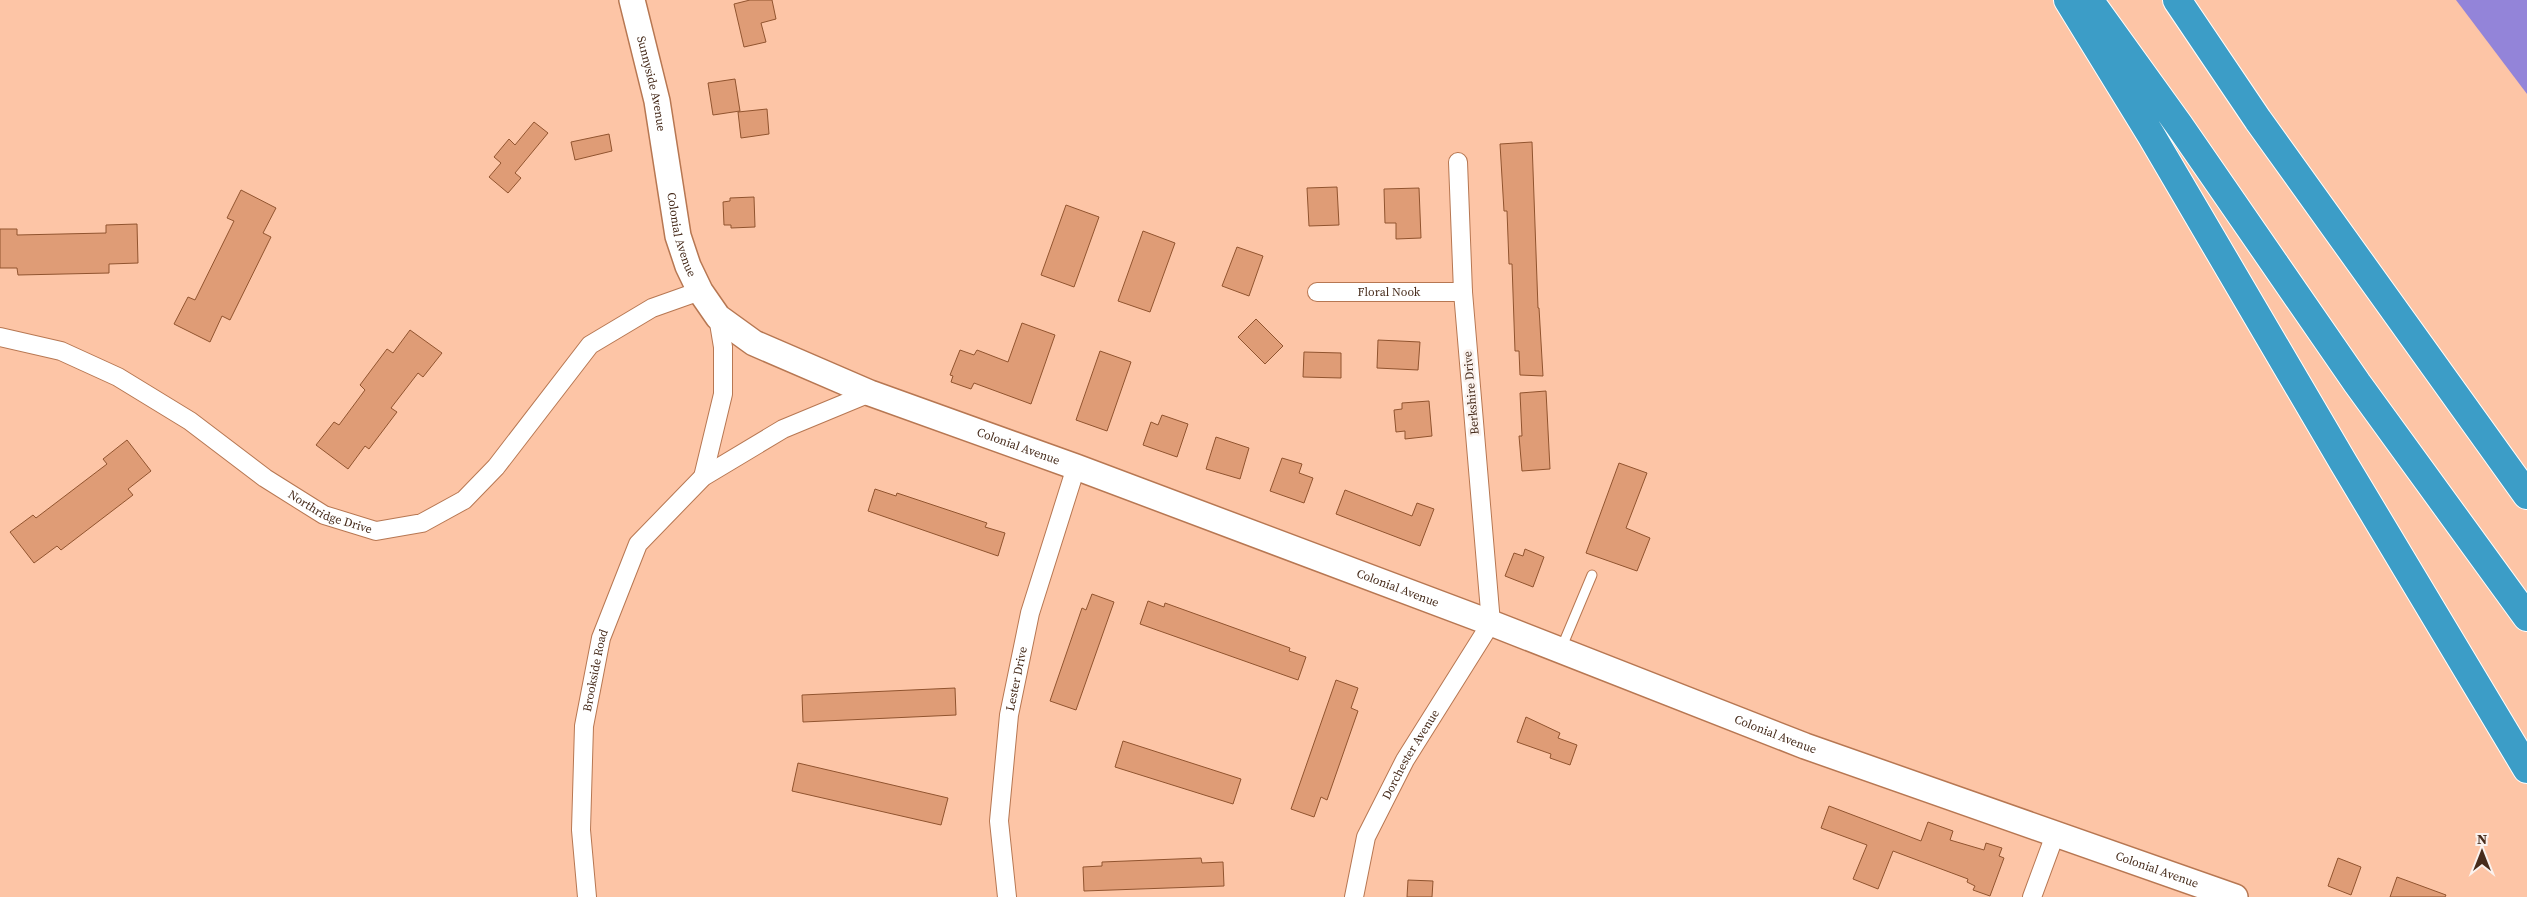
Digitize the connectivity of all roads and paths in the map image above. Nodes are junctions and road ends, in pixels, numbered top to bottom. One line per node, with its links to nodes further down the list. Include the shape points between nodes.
1 (632, 0): 6 (street, Sunnyside Avenue, via 657,101)
2 (2068, 0): 22 (highway, via 2152,135)
3 (2089, 0): 19 (highway, via 2357,382)
4 (2177, 0): 12 (highway, via 2258,120)
5 (1458, 162): 9 (street, Berkshire Drive)
6 (666, 170): 7 (street, Colonial Avenue, via 678,236)
7 (700, 291): 10 (street, Colonial Avenue); 11 (street, Northridge Drive, via 652,308 590,345 496,467 464,500 422,523 376,531 324,515 266,478 190,421 118,377 61,351)
8 (1317, 292): 9 (street, Floral Nook)
9 (1463, 292): 20 (street, Berkshire Drive)
10 (718, 317): 13 (street, Colonial Avenue, via 754,343); 15 (street, via 723,347 723,394)
11 (0, 337)
12 (2448, 384): 16 (highway); 17 (highway)
13 (870, 393): 14 (street, Colonial Avenue); 15 (street, Brookside Road, via 783,429)
14 (1076, 467): 20 (street, Colonial Avenue); 25 (street, Lester Drive, via 1030,613 1009,714 1000,821)
15 (703, 477): 24 (street, Brookside Road, via 638,544 601,638 584,726 581,830)
16 (2527, 482)
17 (2527, 495)
18 (1592, 575): 21 (lane)
19 (2527, 617)
20 (1491, 624): 21 (street, Colonial Avenue); 26 (street, Dorchester Avenue, via 1405,760 1366,837)
21 (1560, 651): 23 (street, Colonial Avenue, via 1805,746)
22 (2527, 769)
23 (2056, 832): 27 (street); 28 (street, Colonial Avenue)
24 (587, 897)
25 (1007, 897)
26 (1354, 897)
27 (2032, 897)
28 (2235, 897)

